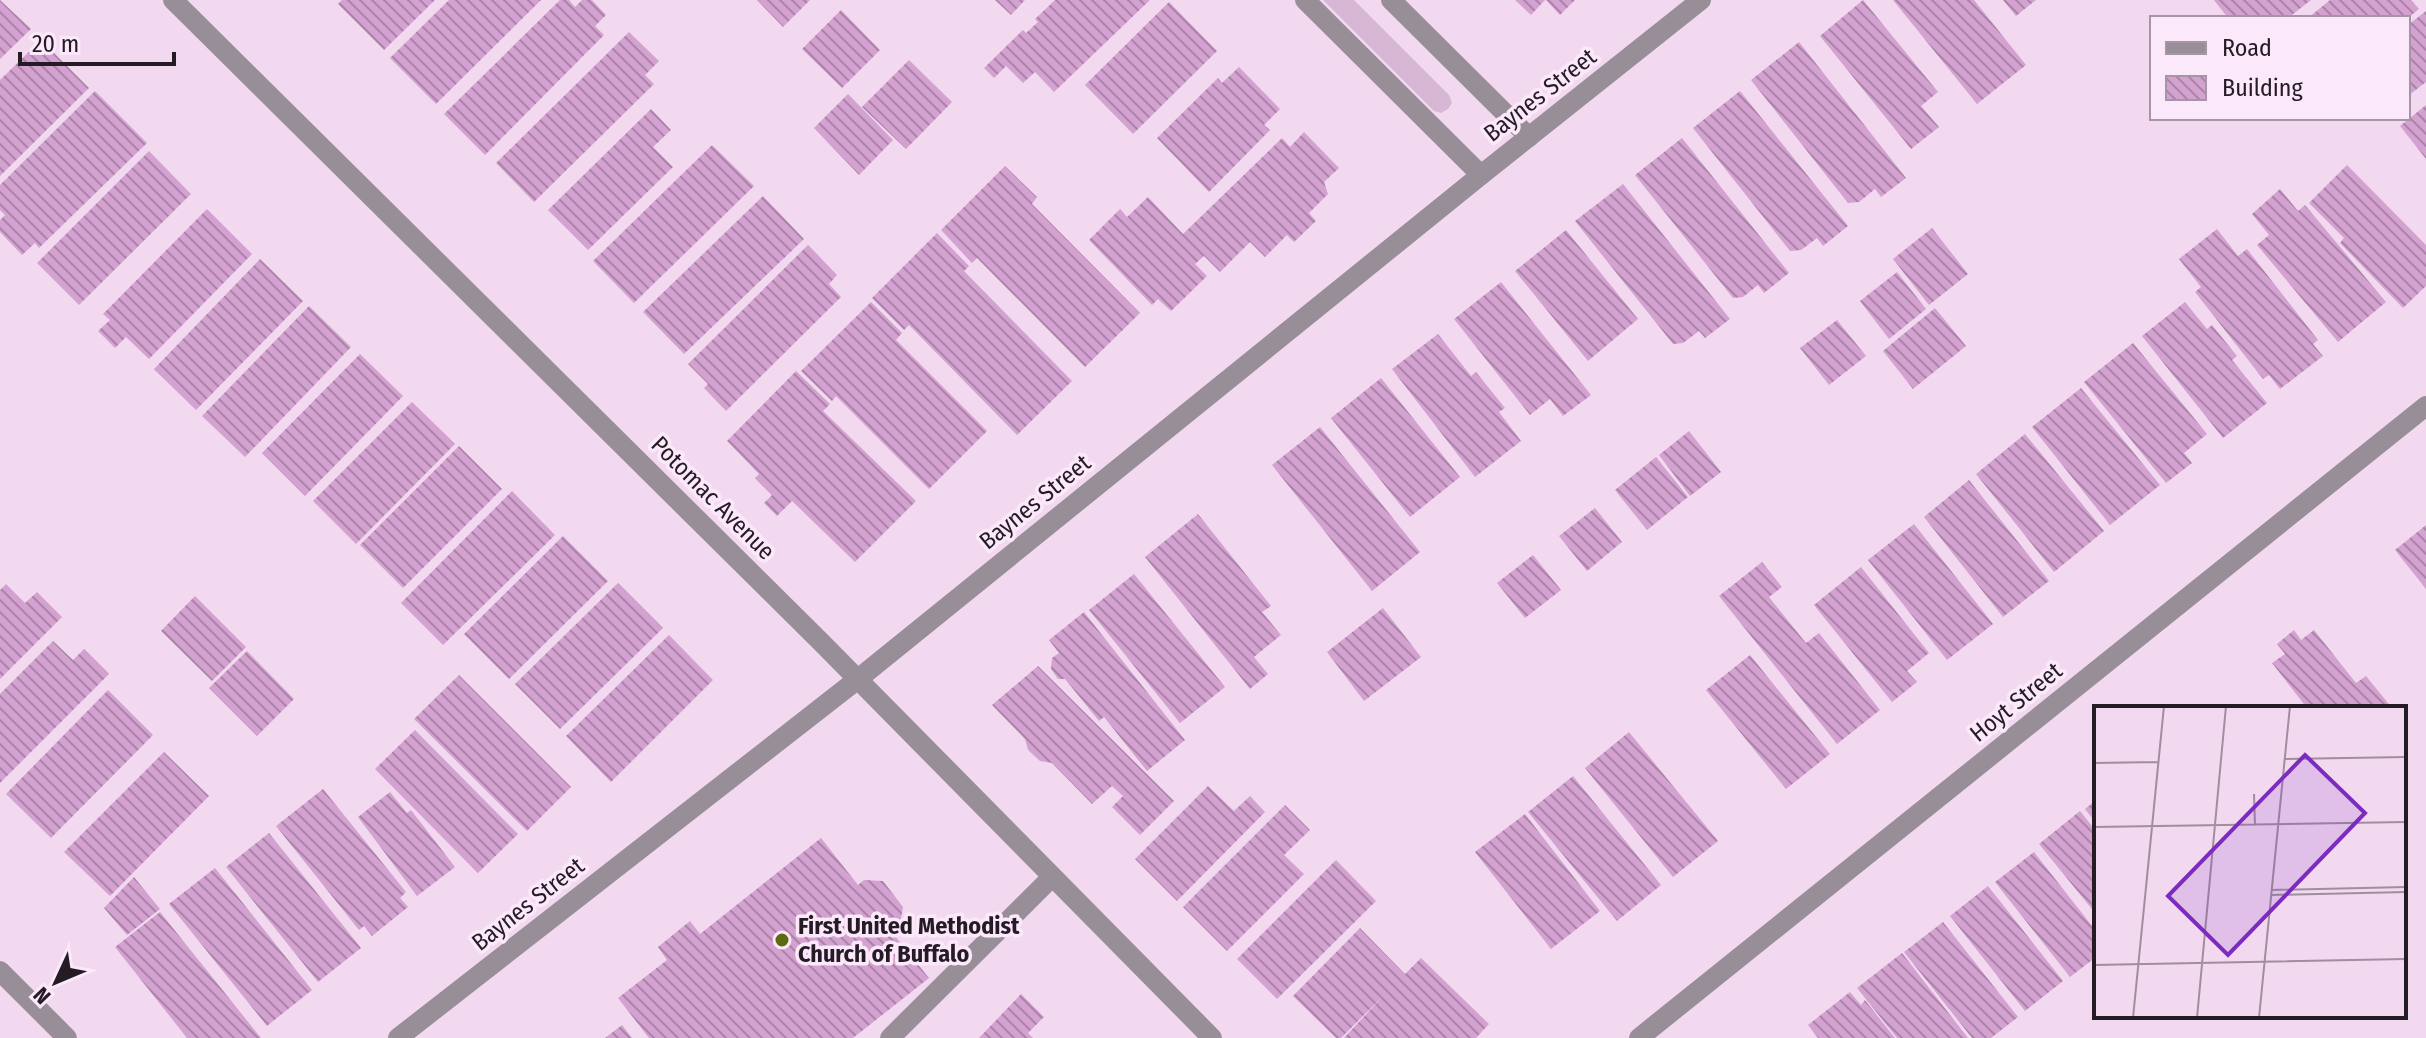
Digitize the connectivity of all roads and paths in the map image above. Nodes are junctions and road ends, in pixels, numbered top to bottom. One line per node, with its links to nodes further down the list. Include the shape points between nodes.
1 (173, 0): 8 (street, Potomac Avenue)
2 (1305, 0): 6 (street)
3 (1391, 0): 5 (street)
4 (1701, 0): 5 (street, Baynes Street)
5 (1529, 137): 6 (street, Baynes Street)
6 (1481, 175): 8 (street, Baynes Street)
7 (2426, 406): 15 (street, Hoyt Street)
8 (858, 679): 9 (street, Potomac Avenue); 12 (street, Baynes Street)
9 (1052, 877): 13 (street); 14 (street, Potomac Avenue)
10 (0, 971): 11 (street)
11 (67, 1038)
12 (398, 1038)
13 (890, 1038)
14 (1212, 1038)
15 (1639, 1038)

